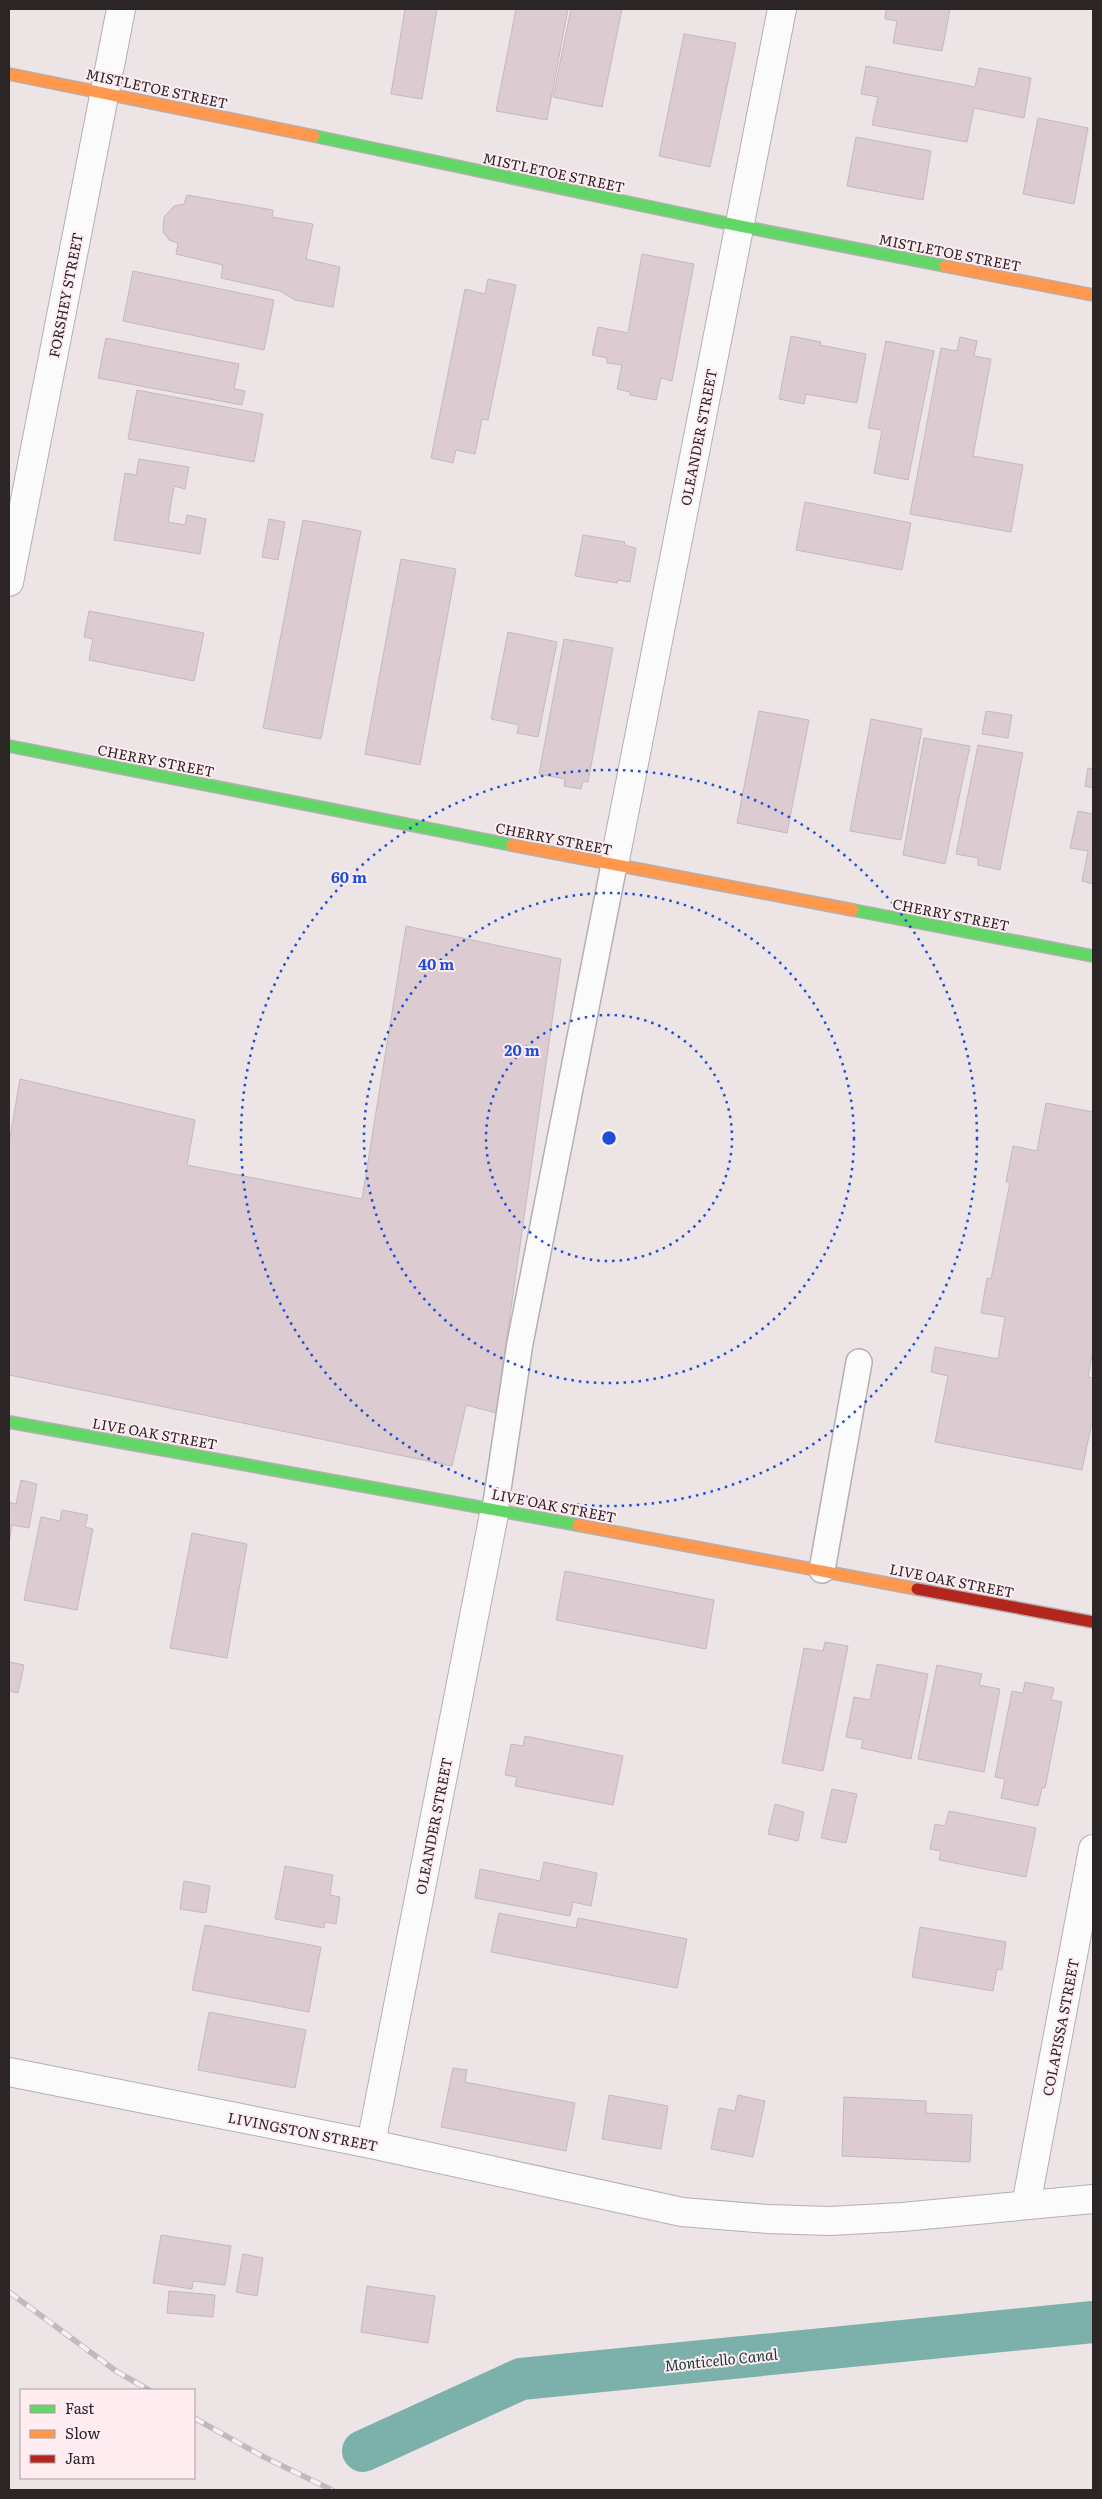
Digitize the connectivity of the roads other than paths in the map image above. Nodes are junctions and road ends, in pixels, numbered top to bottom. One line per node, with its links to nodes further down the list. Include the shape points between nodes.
1 (121, 9): 4 (street, FORSHEY STREET)
2 (782, 9): 5 (street, OLEANDER STREET)
3 (9, 74): 4 (street, MISTLETOE STREET)
4 (105, 92): 5 (street, MISTLETOE STREET); 7 (street, FORSHEY STREET)
5 (740, 226): 6 (street, MISTLETOE STREET); 9 (street, OLEANDER STREET)
6 (1093, 296)
7 (9, 582)
8 (9, 746): 9 (street, CHERRY STREET)
9 (614, 865): 10 (street, CHERRY STREET); 13 (lane, via 520,1343)
10 (1093, 956)
11 (859, 1362): 14 (lane)
12 (9, 1422): 13 (street, LIVE OAK STREET)
13 (495, 1509): 14 (street, LIVE OAK STREET); 18 (street, OLEANDER STREET)
14 (822, 1570): 15 (street, LIVE OAK STREET)
15 (1093, 1622)
16 (1093, 1849): 20 (street, COLAPISSA STREET)
17 (9, 2072): 18 (street, LIVINGSTON STREET)
18 (372, 2144): 20 (street, LIVINGSTON STREET, via 682,2212 830,2221)
19 (1093, 2199): 20 (street, LIVINGSTON STREET)
20 (1026, 2206)

